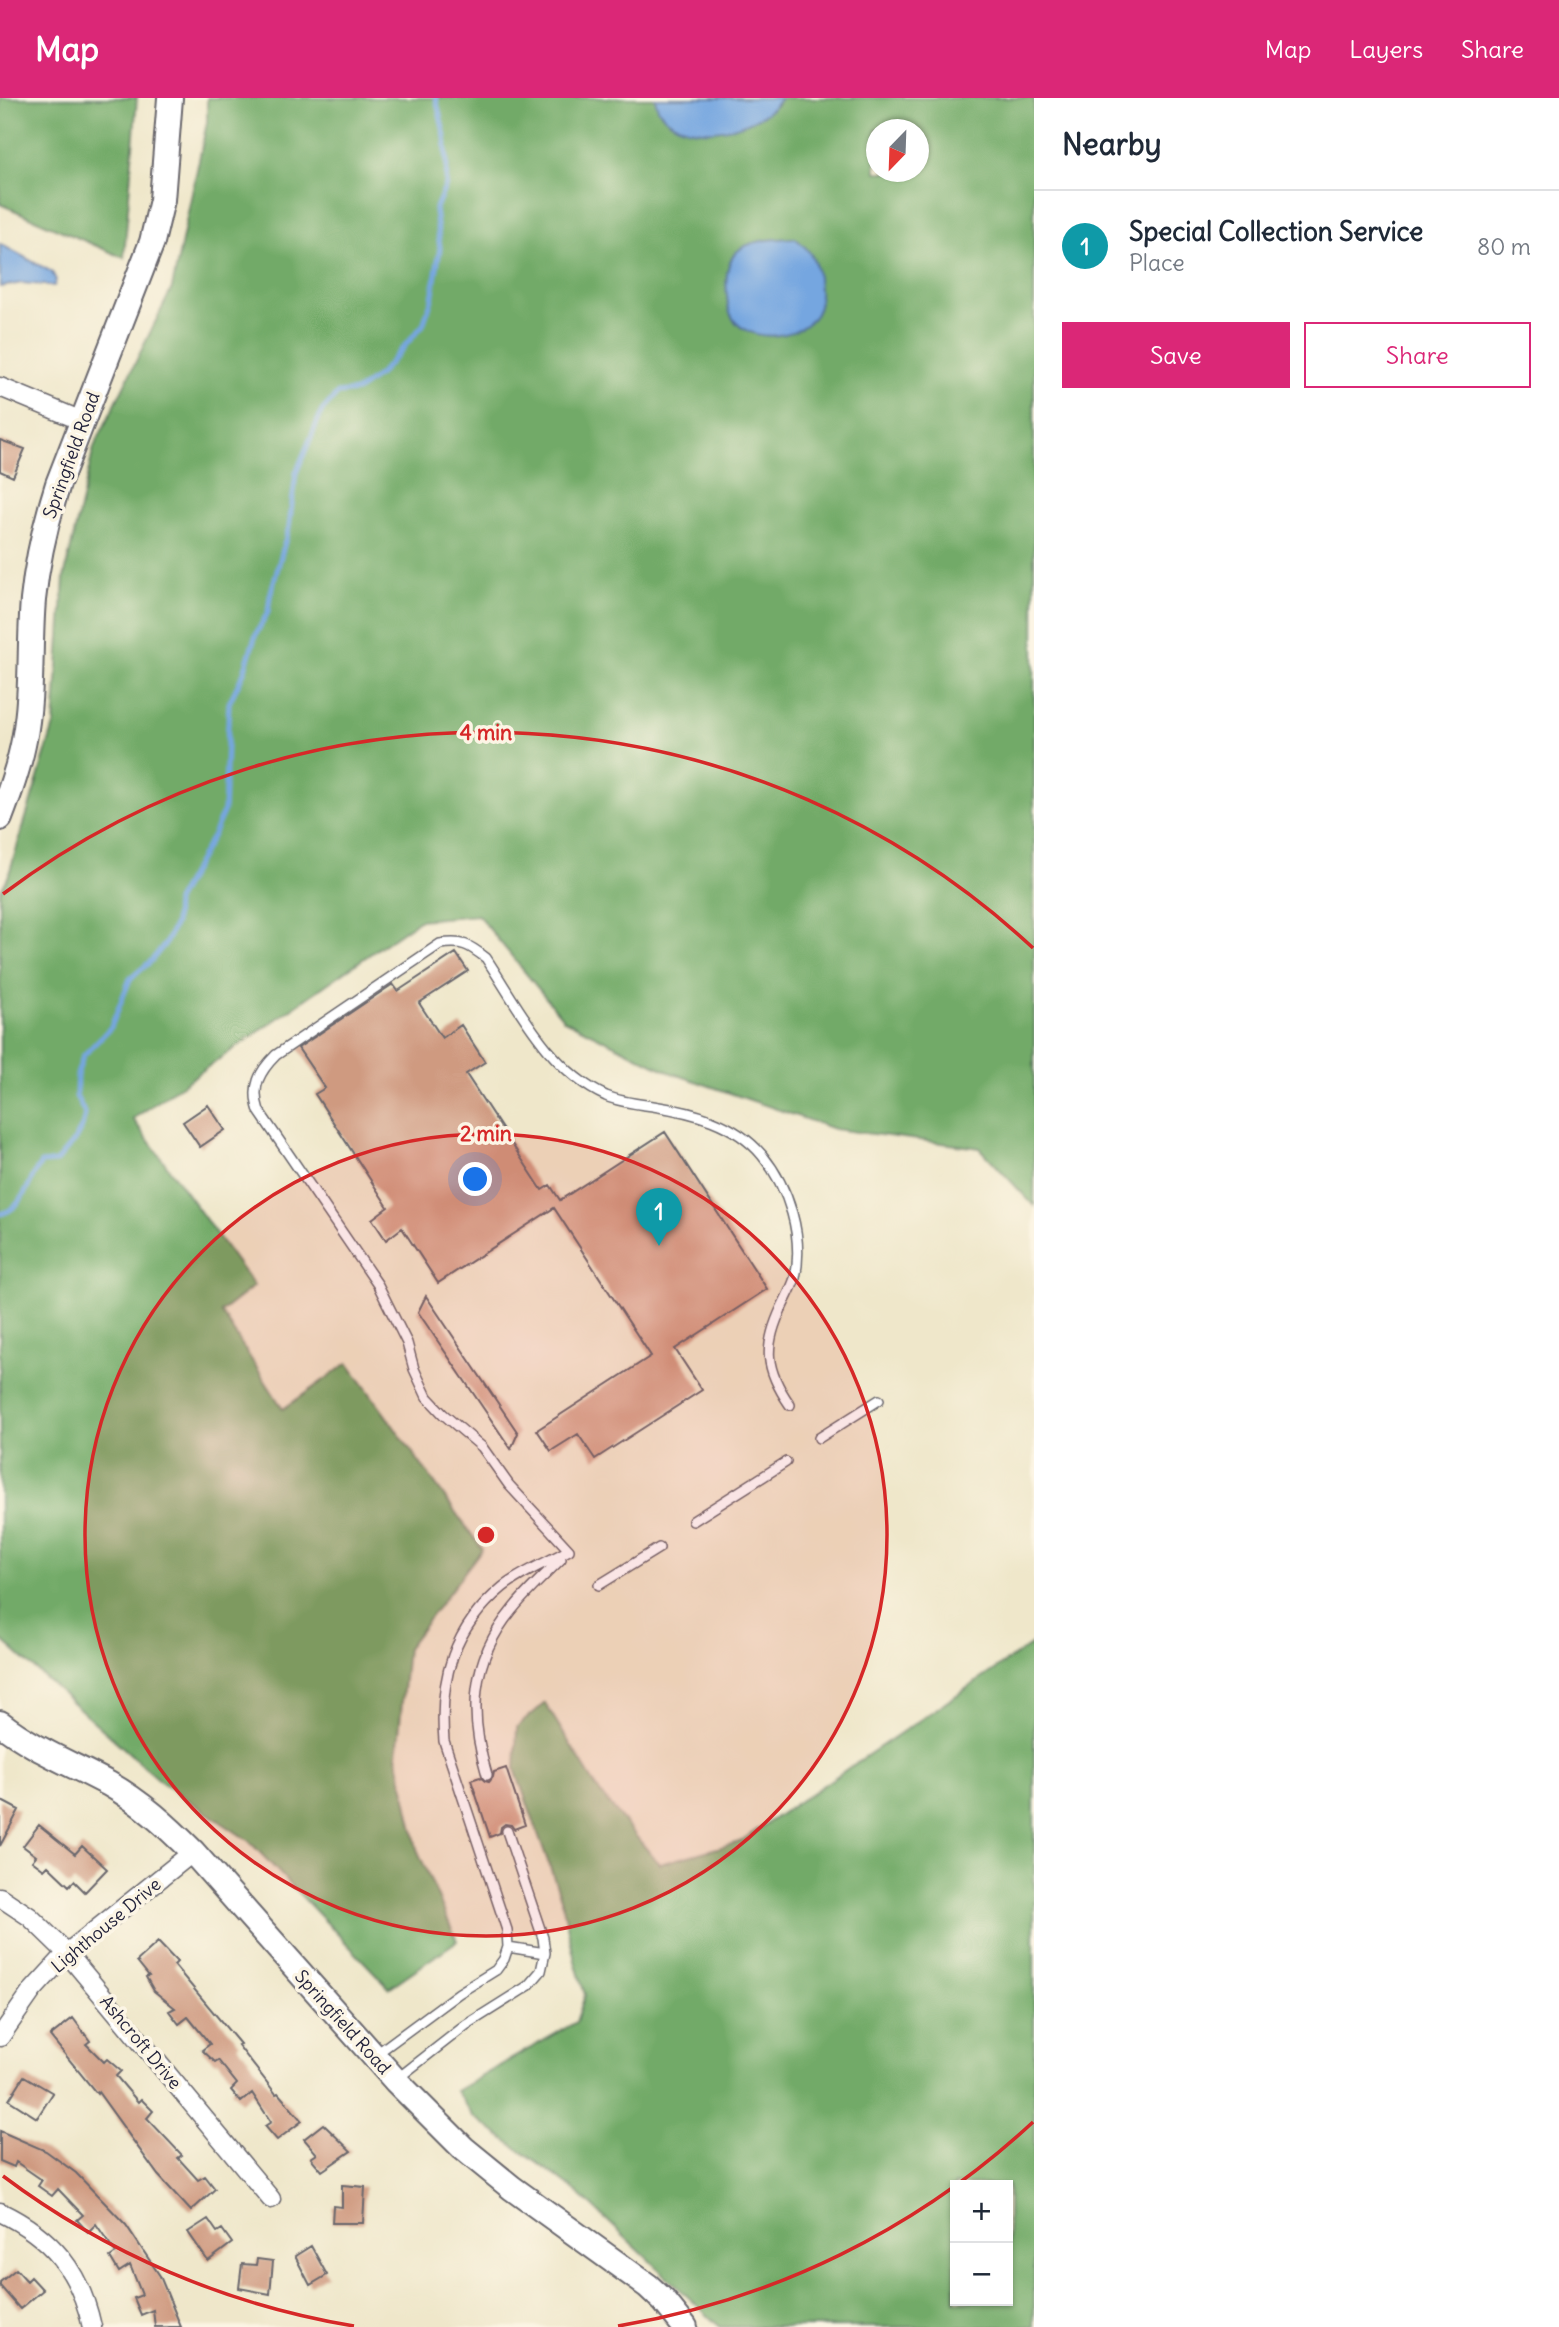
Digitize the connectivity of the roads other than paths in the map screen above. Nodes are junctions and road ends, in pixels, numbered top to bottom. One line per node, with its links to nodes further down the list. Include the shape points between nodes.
1 (170, 98): 3 (street, Springfield Road, via 162,200 152,242)
2 (0, 387): 3 (street)
3 (82, 421): 4 (street, Springfield Road, via 43,536 33,602 24,740)
4 (0, 818)
5 (879, 1400): 7 (lane)
6 (790, 1405): 11 (lane, via 776,1386 767,1359 769,1337 794,1280 798,1250 794,1219 782,1186 761,1154 712,1119 607,1096 577,1077 549,1052 486,958 459,942 440,944 276,1055 262,1069 255,1098 259,1111 378,1285 427,1396 482,1447 509,1485)
7 (819, 1438)
8 (786, 1462): 9 (lane)
9 (693, 1521)
10 (659, 1548): 12 (lane)
11 (569, 1550): 14 (lane, via 512,1610 486,1653 476,1704 477,1741); 18 (lane, via 505,1586 482,1608 456,1648 441,1708 444,1741 507,1930)
12 (599, 1586)
13 (0, 1723): 16 (street, Springfield Road, via 39,1749 128,1795)
14 (487, 1775)
15 (508, 1831): 20 (lane, via 536,1911)
16 (193, 1852): 19 (street, Lighthouse Drive); 22 (street, Springfield Road)
17 (0, 1897): 19 (street, Ashcroft Drive, via 30,1917)
18 (508, 1947): 20 (lane); 22 (lane, via 496,1970)
19 (67, 1953): 21 (street, Lighthouse Drive, via 32,1991); 24 (street, Ashcroft Drive)
20 (545, 1953): 23 (lane, via 541,1971 528,1986 466,2025)
21 (0, 2037)
22 (374, 2056): 23 (street, Springfield Road)
23 (396, 2081): 27 (street, Springfield Road, via 479,2162 648,2286)
24 (271, 2199)
25 (0, 2212): 26 (street, via 40,2236 68,2266 81,2288)
26 (92, 2327)
27 (685, 2327)

